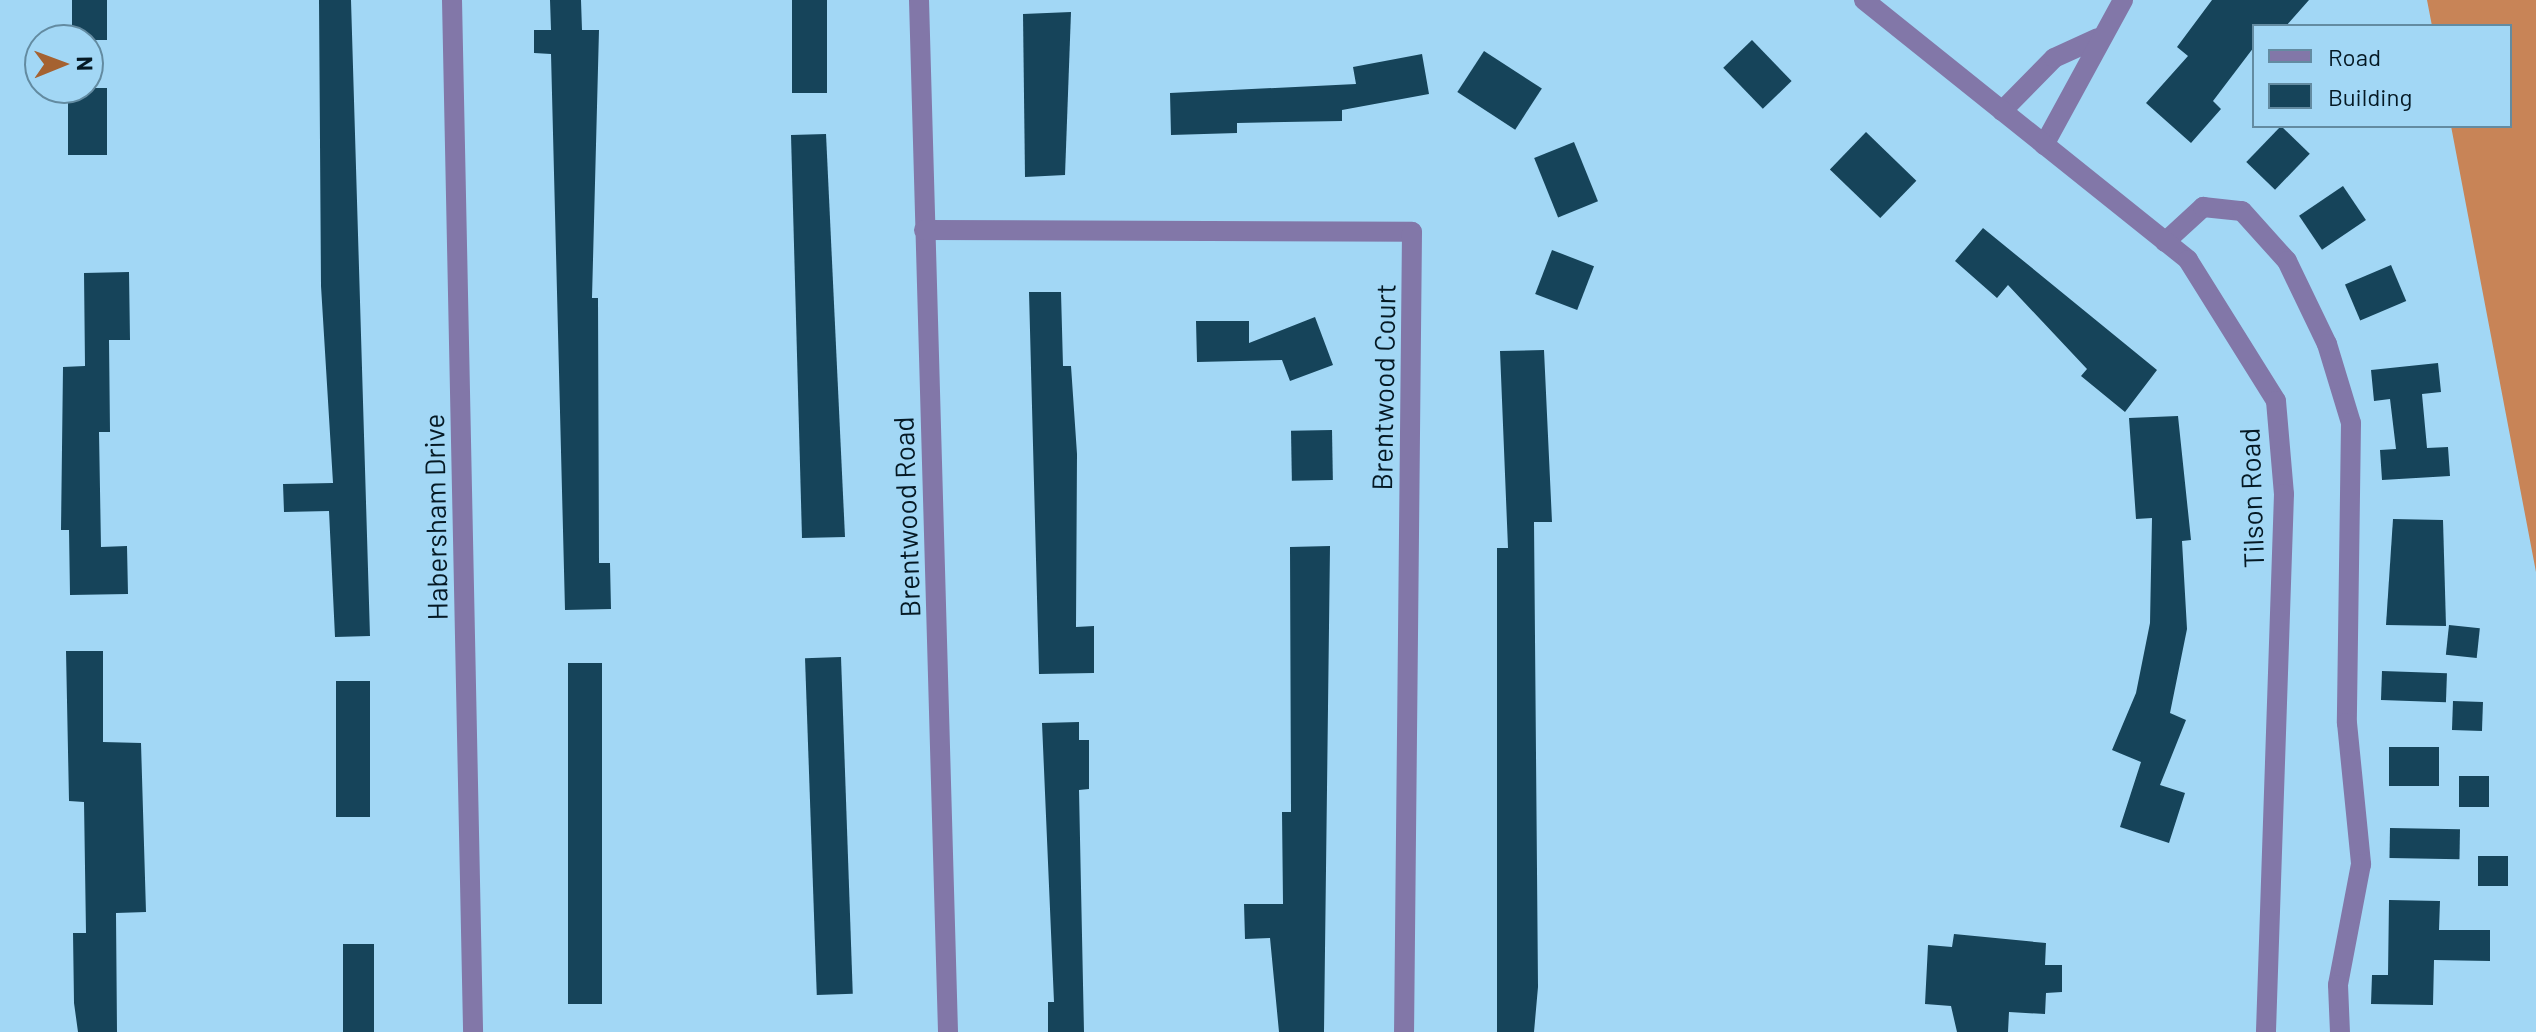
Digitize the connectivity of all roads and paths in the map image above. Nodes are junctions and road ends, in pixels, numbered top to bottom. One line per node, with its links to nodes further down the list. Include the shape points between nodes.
1 (452, 0): 10 (street, Habersham Drive)
2 (919, 0): 8 (street, Brentwood Road)
3 (1864, 0): 6 (street, Tilson Road)
4 (2123, 0): 5 (street)
5 (2098, 38): 6 (street, via 2054,58); 7 (street)
6 (2002, 111): 7 (street, Tilson Road)
7 (2044, 145): 9 (street, Tilson Road)
8 (924, 230): 11 (street, Brentwood Road); 12 (street, Brentwood Court, via 1412,232)
9 (2165, 242): 13 (street, Tilson Road, via 2188,260 2276,401 2284,494); 14 (street, via 2203,207 2242,211 2287,261 2327,344 2351,423 2347,723 2361,864 2338,985)
10 (473, 1032)
11 (948, 1032)
12 (1404, 1032)
13 (2266, 1032)
14 (2340, 1032)

